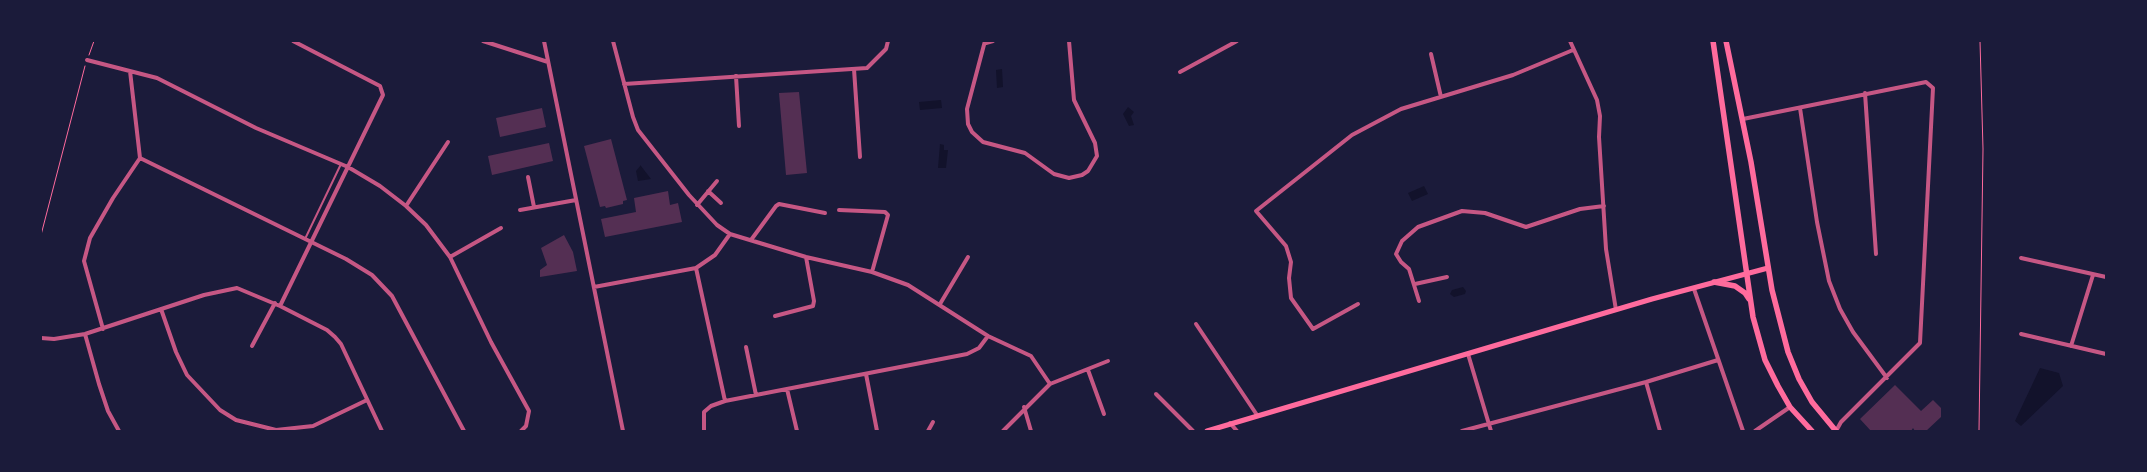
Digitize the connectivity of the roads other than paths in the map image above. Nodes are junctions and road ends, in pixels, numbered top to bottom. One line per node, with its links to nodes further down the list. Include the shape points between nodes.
1 (293, 41): 31 (street, via 380,86 383,95)
2 (483, 41): 16 (street)
3 (544, 41): 16 (street)
4 (613, 41): 21 (street)
5 (888, 41): 17 (street, via 886,49 873,64)
6 (993, 41): 12 (street)
7 (1069, 41): 12 (street, via 1074,100 1097,156 1088,171 1069,178 1054,174 1025,153 983,142 972,132 967,109)
8 (1237, 41): 19 (street)
9 (1570, 41): 13 (street)
10 (1713, 41): 57 (main road)
11 (1726, 41): 25 (main road)
12 (985, 42)
13 (1573, 50): 23 (street, via 1513,75); 39 (street, via 1597,100)
14 (1431, 54): 23 (street)
15 (87, 60): 18 (street)
16 (548, 62): 35 (street)
17 (854, 69): 20 (street); 28 (street)
18 (130, 71): 29 (street); 30 (street, via 156,78 256,128)
19 (1180, 72)
20 (736, 76): 21 (street); 26 (street)
21 (624, 84): 37 (street, via 638,130)
22 (1865, 93): 24 (street); 49 (street); 89 (street, via 1926,82 1933,88 1922,336 1920,343)
23 (1441, 97): 69 (street, via 1401,109 1352,135 1256,211 1286,246 1291,262 1291,298 1313,329)
24 (1800, 108): 25 (street); 89 (street, via 1817,222 1830,281 1853,332)
25 (1743, 119): 55 (main road)
26 (739, 126)
27 (448, 142): 38 (street)
28 (860, 157)
29 (140, 158): 46 (street); 75 (street, via 90,238 84,261)
30 (341, 164): 31 (street); 46 (lane)
31 (348, 167): 38 (street); 48 (street)
32 (528, 178): 40 (street)
33 (717, 181): 34 (street)
34 (708, 191): 36 (street); 37 (street)
35 (576, 200): 40 (street); 63 (street)
36 (721, 203)
37 (697, 204): 45 (street)
38 (406, 206): 50 (street, via 426,225)
39 (1604, 206): 62 (street, via 1580,209 1526,227 1486,213 1462,211 1418,226 1402,241 1396,254 1409,269); 72 (street, via 1608,266)
40 (534, 207): 41 (street)
41 (520, 210)
42 (839, 210): 56 (street, via 885,212 888,215)
43 (825, 213): 47 (street, via 780,204)
44 (501, 228): 50 (street)
45 (730, 234): 47 (street); 54 (street, via 715,255)
46 (305, 239): 48 (street)
47 (751, 240): 51 (street)
48 (312, 242): 70 (street); 106 (street, via 372,275 392,296)
49 (1876, 254)
50 (450, 257): 107 (street, via 529,411 526,426)
51 (806, 257): 56 (street); 73 (street, via 814,301 812,306)
52 (968, 257): 68 (street)
53 (2021, 258): 58 (street)
54 (696, 268): 63 (street); 96 (street)
55 (1768, 268): 57 (main road); 124 (main road, via 1788,352 1799,379 1812,402)
56 (872, 272): 68 (street, via 908,285)
57 (1748, 274): 61 (main road); 66 (main road)
58 (2093, 275): 60 (street); 81 (street)
59 (1447, 277): 62 (street)
60 (2106, 277)
61 (1714, 282): 64 (main road); 66 (main road, via 1735,286 1746,293)
62 (1415, 284): 65 (street)
63 (594, 287): 108 (street)
64 (1694, 289): 72 (main road); 85 (street)
65 (1419, 301)
66 (1750, 301): 97 (main road, via 1765,360)
67 (275, 303): 70 (street); 71 (street, via 237,288); 80 (street)
68 (940, 304): 78 (street)
69 (1358, 304)
70 (280, 306): 95 (street, via 335,337)
71 (161, 308): 75 (street); 95 (street, via 187,375 220,410 236,420 276,430 313,426)
72 (1616, 310): 83 (main road)
73 (775, 316)
74 (1196, 324): 100 (street)
75 (102, 329): 76 (street)
76 (85, 334): 79 (street, via 54,340); 104 (street, via 108,411)
77 (2021, 334): 81 (street)
78 (988, 336): 88 (street, via 979,348 967,354); 91 (street, via 1031,356)
79 (41, 338)
80 (252, 346)
81 (2071, 346): 84 (street)
82 (746, 347): 94 (street)
83 (1468, 354): 100 (main road); 102 (street)
84 (2106, 354)
85 (1718, 360): 90 (street); 121 (street)
86 (1108, 361): 87 (street)
87 (1088, 370): 91 (street); 99 (street)
88 (866, 374): 92 (street); 111 (street)
89 (1887, 378): 124 (street, via 1841,422)
90 (1646, 382): 102 (street); 120 (street)
91 (1050, 384): 98 (street)
92 (787, 389): 94 (street); 110 (street)
93 (1156, 394): 115 (street)
94 (756, 396): 96 (street)
95 (367, 400): 105 (street)
96 (725, 401): 109 (street, via 704,412)
97 (1790, 407): 122 (street); 123 (main road)
98 (1024, 408): 113 (street); 114 (street)
99 (1104, 414)
100 (1257, 415): 103 (main road)
101 (933, 422): 112 (street)
102 (1488, 423): 118 (street); 119 (street)
103 (1230, 424): 116 (main road); 117 (street)
104 (119, 431)
105 (382, 431)
106 (464, 431)
107 (521, 431)
108 (623, 431)
109 (704, 431)
110 (797, 431)
111 (877, 431)
112 (928, 431)
113 (1003, 431)
114 (1032, 431)
115 (1193, 431)
116 (1207, 431)
117 (1237, 431)
118 (1462, 431)
119 (1490, 431)
120 (1660, 431)
121 (1743, 431)
122 (1755, 431)
123 (1812, 431)
124 (1836, 431)

